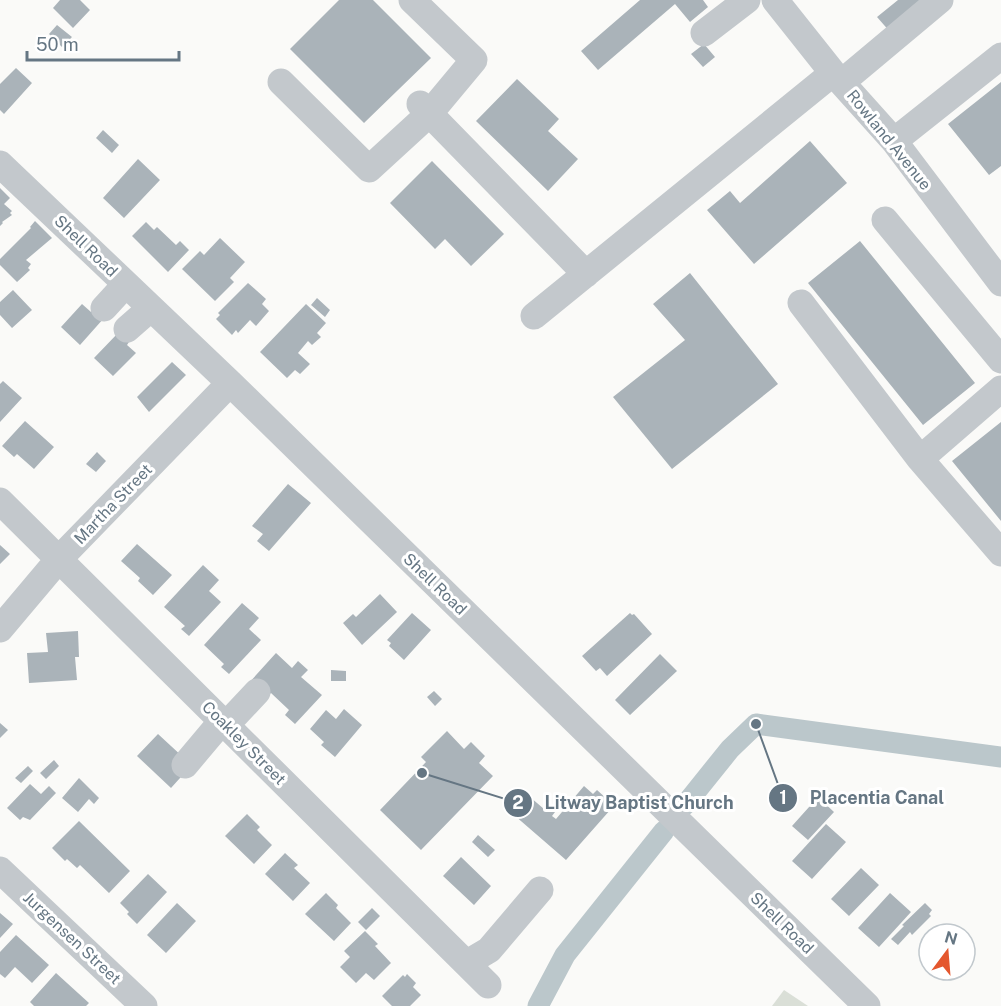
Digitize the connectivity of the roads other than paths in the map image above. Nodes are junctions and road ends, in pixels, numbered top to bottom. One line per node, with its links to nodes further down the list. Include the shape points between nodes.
1 (412, 0): 9 (street, via 474,60)
2 (747, 0): 5 (street)
3 (775, 0): 7 (street, Rowland Avenue)
4 (940, 0): 7 (street)
5 (704, 33)
6 (1001, 57): 10 (street)
7 (838, 78): 10 (street, Rowland Avenue); 13 (street)
8 (281, 82): 9 (street, via 369,168)
9 (425, 109): 13 (street)
10 (894, 141): 14 (street, Rowland Avenue)
11 (0, 164): 15 (street, Shell Road)
12 (885, 220): 21 (street)
13 (586, 274): 19 (street)
14 (1001, 283)
15 (126, 284): 17 (street); 18 (street, Shell Road)
16 (801, 303): 24 (street)
17 (104, 308)
18 (151, 308): 20 (street); 22 (street, Shell Road)
19 (534, 316)
20 (127, 329)
21 (1001, 360)
22 (230, 383): 27 (street, Martha Street); 37 (street, Shell Road)
23 (1001, 389): 24 (street)
24 (920, 459): 26 (street)
25 (0, 501): 27 (street, Coakley Street)
26 (1001, 553)
27 (59, 559): 28 (street, Martha Street); 30 (street, Coakley Street)
28 (0, 629)
29 (257, 692): 30 (street)
30 (224, 723): 31 (street); 34 (street, Coakley Street)
31 (185, 765)
32 (0, 870): 36 (street, Jurgensen Street)
33 (540, 890): 34 (street, via 489,950)
34 (467, 963): 35 (street, Coakley Street)
35 (488, 985)
36 (144, 1006)
37 (867, 1006)

